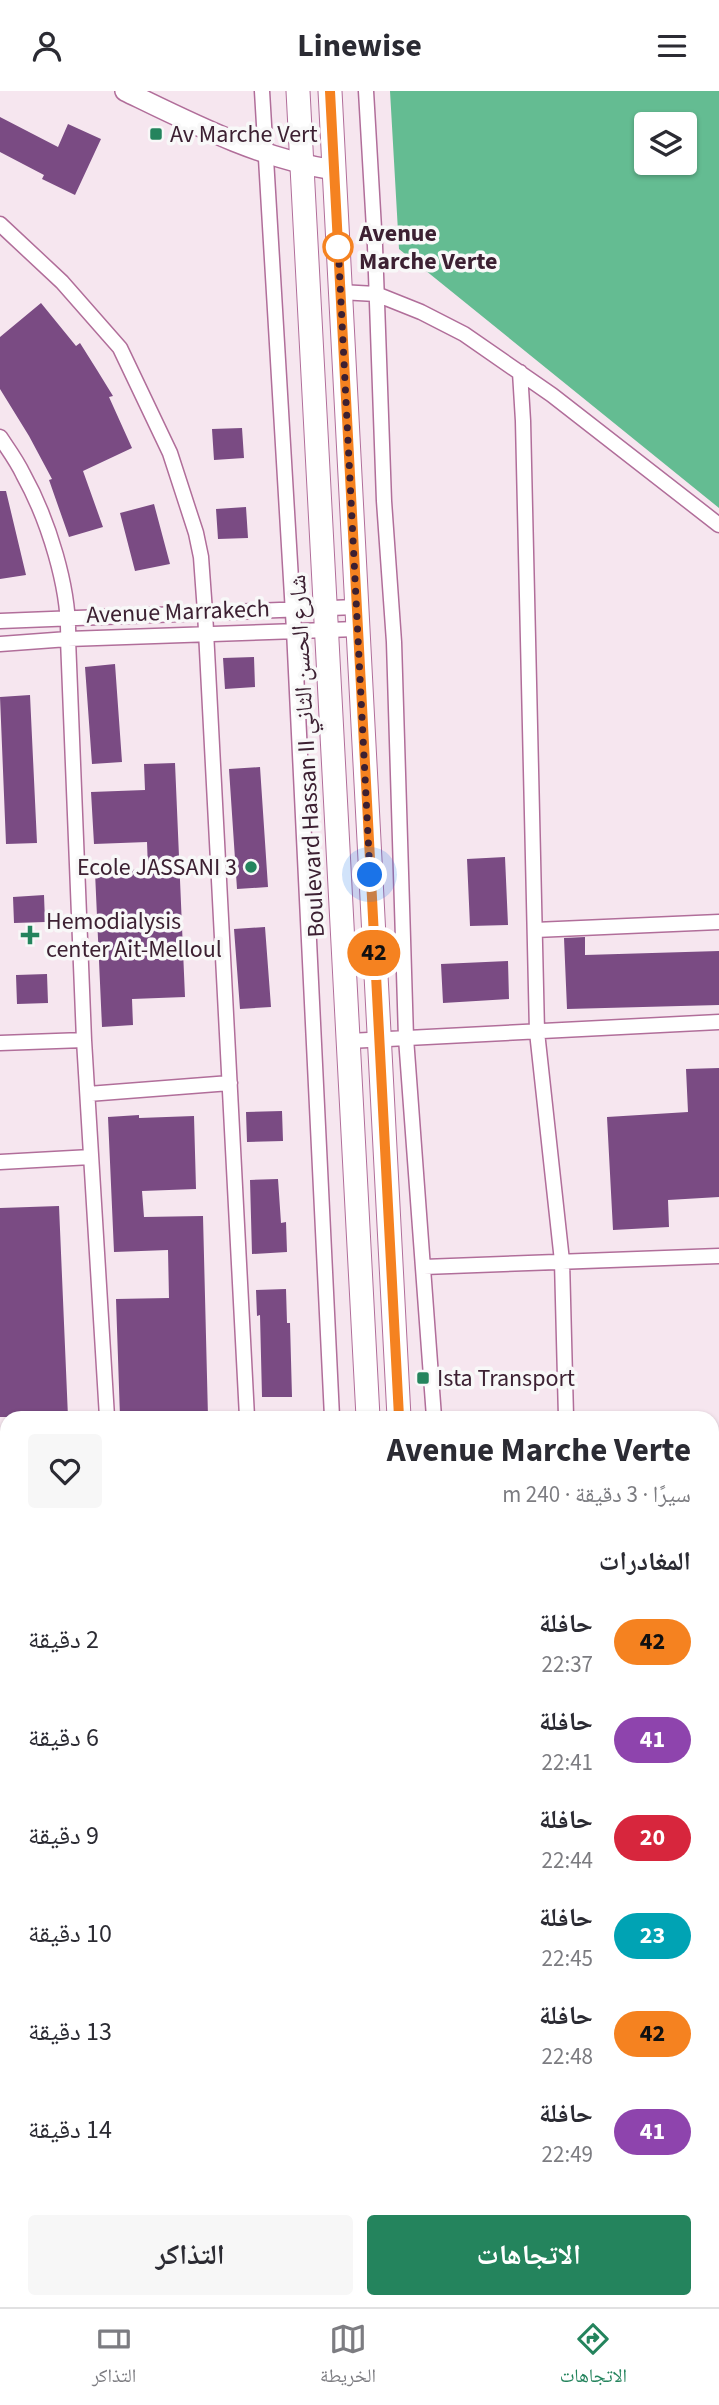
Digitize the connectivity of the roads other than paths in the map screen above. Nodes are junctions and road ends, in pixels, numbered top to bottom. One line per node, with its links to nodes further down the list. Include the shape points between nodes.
1 (125, 91): 6 (street)
2 (262, 91): 7 (street)
3 (298, 91): 8 (main road, Boulevard Hassan II شارع الحسن الثاني)
4 (330, 91): 9 (main road)
5 (366, 91): 12 (street)
6 (155, 98): 7 (street)
7 (265, 152): 8 (street); 16 (street)
8 (302, 165): 9 (street); 20 (main road, Boulevard Hassan II شارع الحسن الثاني)
9 (334, 170): 11 (main road)
10 (0, 224): 17 (street, via 62,282 120,348 170,453 201,557)
11 (340, 292): 12 (street); 19 (main road)
12 (376, 294): 13 (street, via 464,334); 30 (street, via 394,642)
13 (520, 372): 15 (street); 27 (street)
14 (0, 437): 18 (street, via 24,474 44,523)
15 (719, 525)
16 (292, 609): 17 (street, Avenue Marrakech); 20 (street, Avenue Marrakech); 22 (street)
17 (205, 612): 18 (street, Avenue Marrakech); 23 (street)
18 (69, 618): 21 (street, Avenue Marrakech); 24 (street)
19 (357, 618): 20 (street, Avenue Marrakech); 20 (street, Avenue Marrakech); 31 (main road)
20 (326, 619): 22 (street, Avenue Marrakech); 33 (main road, Boulevard Hassan II شارع الحسن الثاني)
21 (0, 621)
22 (294, 631): 23 (street, Avenue Marrakech); 44 (street)
23 (206, 633): 24 (street, Avenue Marrakech); 35 (street)
24 (68, 639): 25 (street, Avenue Marrakech); 32 (street)
25 (0, 644)
26 (719, 922): 27 (street)
27 (535, 930): 29 (street)
28 (719, 1022): 29 (street)
29 (537, 1032): 30 (street); 40 (street)
30 (406, 1038): 31 (street); 41 (street)
31 (379, 1039): 33 (street); 46 (main road)
32 (84, 1040): 34 (street); 36 (street)
33 (349, 1041): 45 (main road, Boulevard Hassan II شارع الحسن الثاني)
34 (0, 1043)
35 (230, 1083): 36 (street); 43 (street)
36 (88, 1094): 37 (street)
37 (91, 1157): 38 (street); 42 (street)
38 (0, 1162)
39 (719, 1256): 40 (street)
40 (562, 1261): 41 (street); 48 (street)
41 (424, 1267): 47 (street)
42 (107, 1411)
43 (247, 1411)
44 (332, 1411)
45 (368, 1411)
46 (399, 1411)
47 (434, 1411)
48 (566, 1411)

